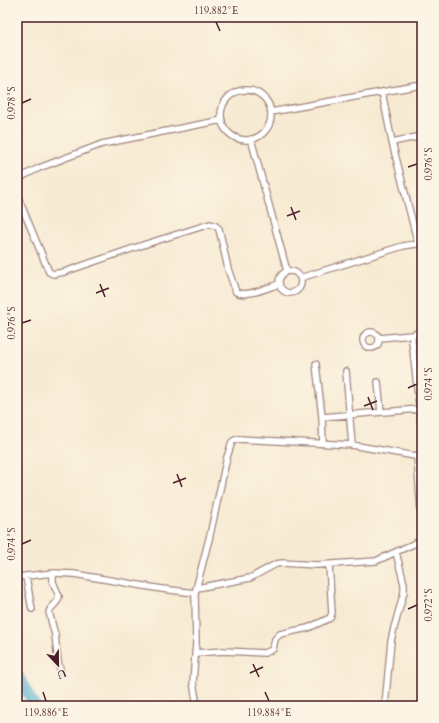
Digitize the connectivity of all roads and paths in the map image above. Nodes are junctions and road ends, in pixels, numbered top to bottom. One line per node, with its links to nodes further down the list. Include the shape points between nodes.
1 (422, 85): 2 (street)
2 (382, 92): 3 (street); 7 (street)
3 (271, 112): 4 (street, via 267,102 260,95 251,91 241,91 232,95 226,102 222,110); 6 (street, via 267,129)
4 (222, 120): 6 (street, via 225,129 232,136); 8 (street, via 102,144 39,168)
5 (422, 136): 7 (street)
6 (251, 140): 11 (street)
7 (392, 142): 10 (street)
8 (17, 182)
9 (17, 195): 13 (street, via 51,273 57,274 77,268 210,224 219,229 228,269 238,294 252,293)
10 (420, 243): 12 (street)
11 (287, 271): 12 (street, via 295,272); 13 (street, via 281,276)
12 (300, 278): 13 (street, via 300,287 293,292 284,291)
13 (279, 284)
14 (422, 331): 15 (street)
15 (412, 334): 16 (street); 20 (street)
16 (379, 338)
17 (316, 364): 23 (street)
18 (346, 371): 22 (street)
19 (378, 382): 21 (street)
20 (419, 408): 21 (street); 24 (street)
21 (381, 412): 22 (street)
22 (350, 415): 23 (street); 26 (street)
23 (322, 417): 25 (street)
24 (422, 432)
25 (323, 443): 26 (street); 35 (street, via 239,439 232,442)
26 (352, 445): 27 (street)
27 (421, 454): 28 (street)
28 (422, 527)
29 (422, 540): 30 (street)
30 (396, 552): 31 (street, via 376,561); 40 (street, via 404,592 393,635)
31 (329, 564): 35 (street, via 276,564 250,578); 37 (street, via 332,613 330,618 308,628 280,634 275,639 273,649 265,653)
32 (53, 573): 34 (street); 35 (street, via 74,574 162,590); 38 (street, via 53,582 59,596 57,604 49,612)
33 (17, 577): 34 (street)
34 (26, 577): 36 (street)
35 (196, 590): 37 (street)
36 (32, 609)
37 (195, 652): 39 (street, via 193,682)
38 (61, 672)
39 (197, 706)
40 (385, 706)

